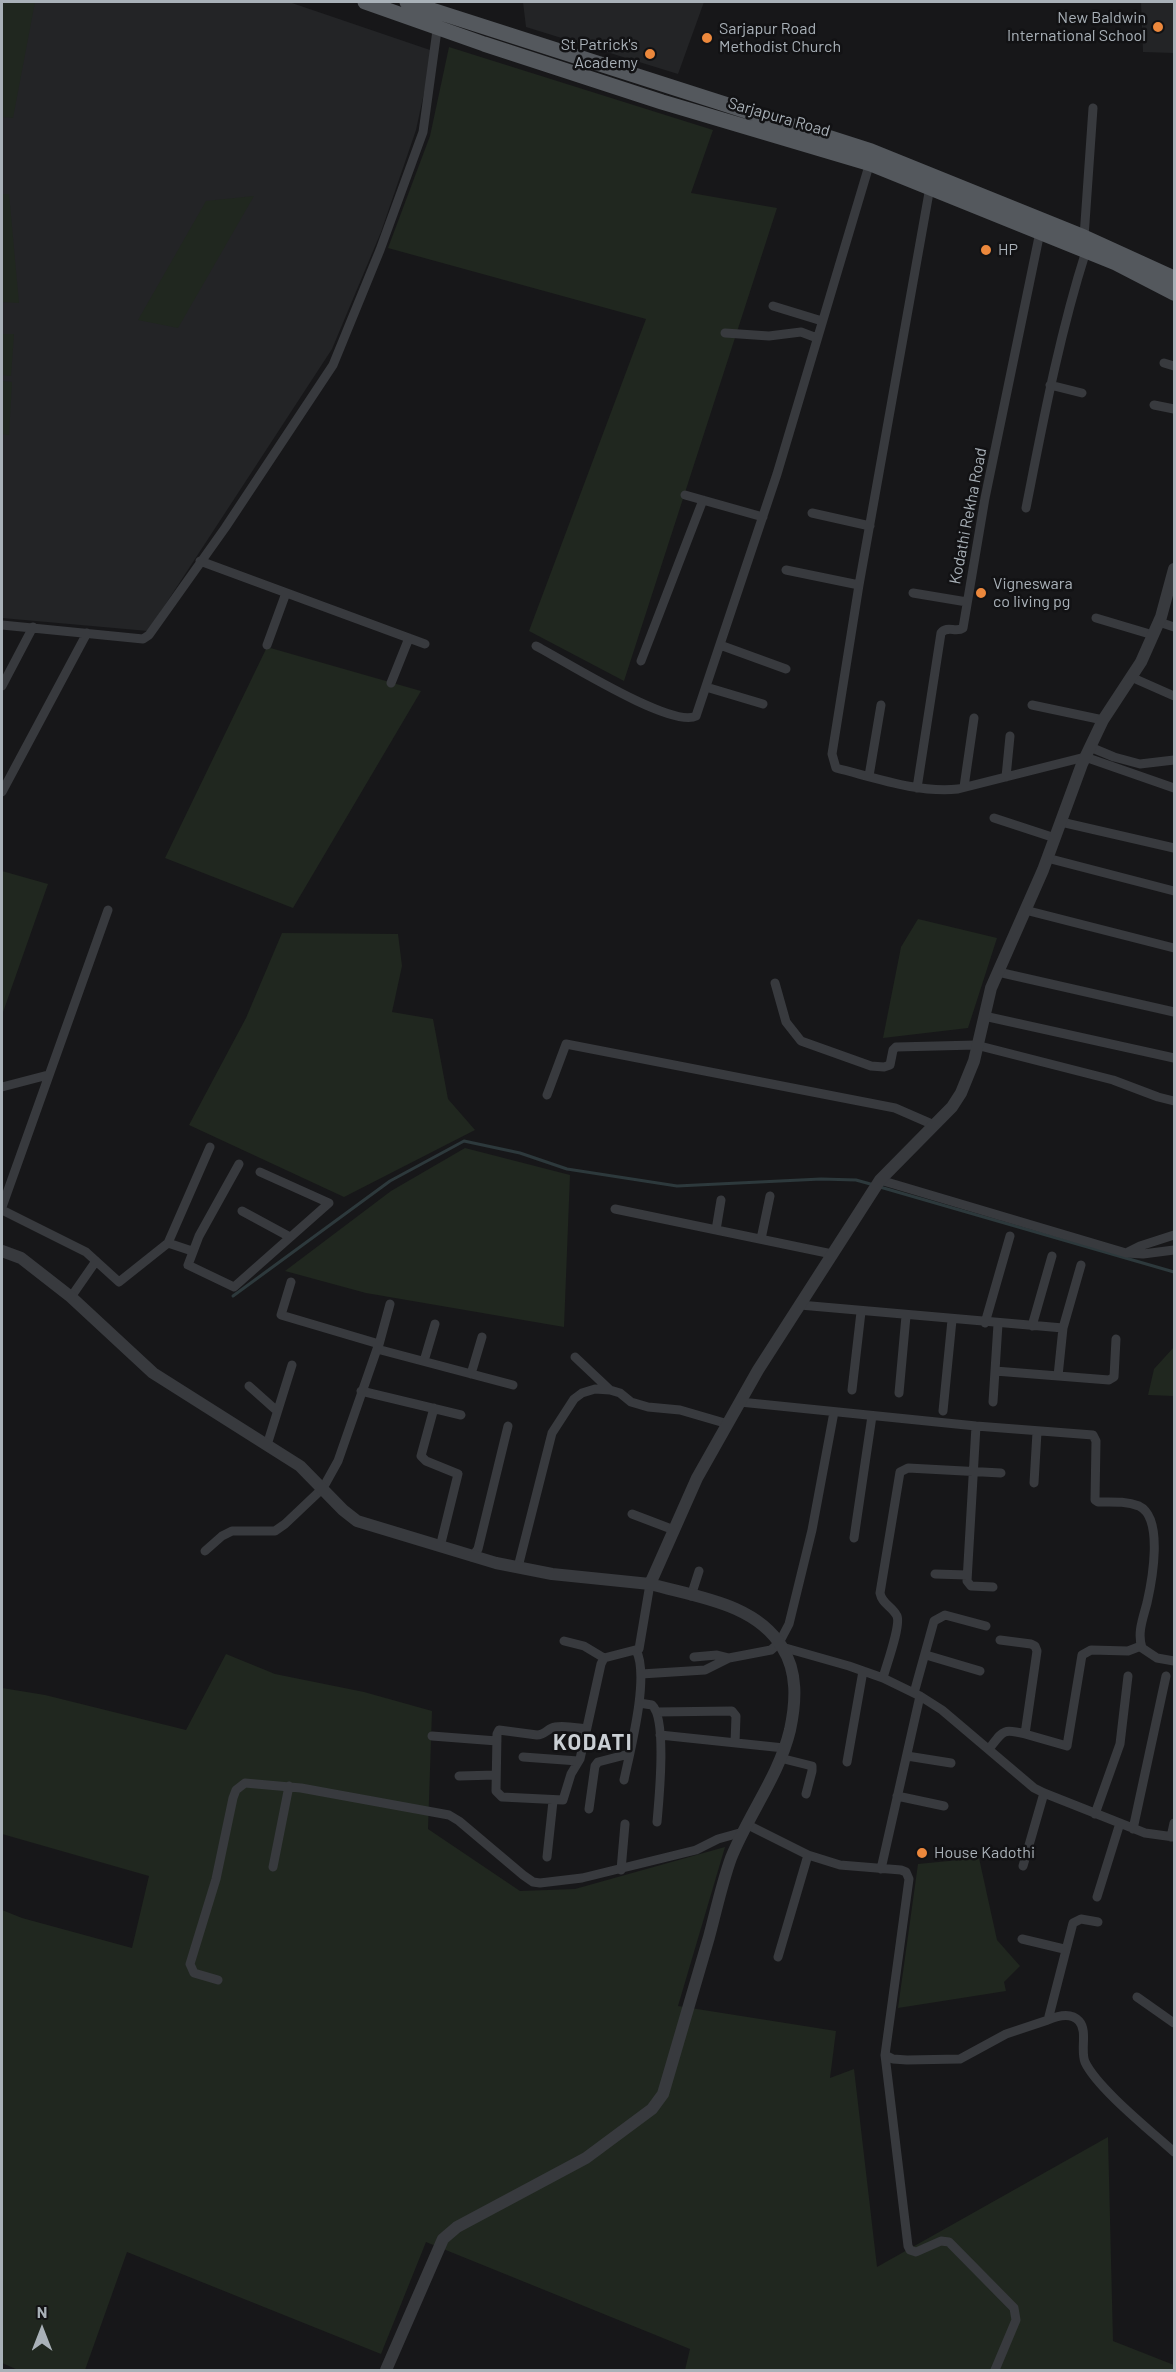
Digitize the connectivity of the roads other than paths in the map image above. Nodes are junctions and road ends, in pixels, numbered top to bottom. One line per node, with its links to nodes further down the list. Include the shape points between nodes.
1 (364, 2): 3 (main road, Sarjapura Road)
2 (407, 2): 3 (main road, Sarjapura Road)
3 (438, 20): 5 (main road, Sarjapura Road, via 662,102); 27 (street, via 423,132 333,365)
4 (1093, 108): 8 (street)
5 (871, 157): 6 (main road, Sarjapura Road); 8 (main road, Sarjapura Road); 12 (street)
6 (930, 187): 7 (main road, Sarjapura Road); 26 (street)
7 (1040, 232): 8 (main road, Sarjapura Road); 33 (street, Kodathi Rekha Road)
8 (1085, 244): 9 (main road, Sarjapura Road); 10 (main road, Sarjapura Road); 17 (street)
9 (1174, 278)
10 (1174, 292)
11 (773, 306): 12 (street)
12 (822, 321): 14 (street)
13 (725, 333): 14 (street, via 769,336 801,332)
14 (817, 338): 25 (street)
15 (1164, 363): 16 (street)
16 (1174, 366)
17 (1050, 385): 18 (street); 23 (street)
18 (1082, 393)
19 (1154, 405): 20 (street)
20 (1174, 410)
21 (685, 495): 22 (street)
22 (703, 500): 25 (street); 46 (street)
23 (1026, 508)
24 (812, 513): 26 (street)
25 (763, 517): 44 (street)
26 (870, 526): 30 (street)
27 (200, 561): 31 (street); 39 (street, via 143,639)
28 (1174, 569): 35 (street)
29 (786, 570): 30 (street)
30 (859, 585): 61 (street, via 832,754 836,768)
31 (286, 593): 41 (street); 43 (street)
32 (913, 593): 33 (street)
33 (967, 602): 63 (street, Kodathi Rekha Road, via 963,628 941,633)
34 (1096, 618): 40 (street)
35 (1159, 622): 38 (street); 40 (street)
36 (2, 625): 37 (street)
37 (33, 627): 39 (street); 50 (street)
38 (1174, 627)
39 (87, 633): 66 (street)
40 (1153, 635): 48 (street)
41 (409, 638): 42 (street); 49 (street)
42 (425, 644)
43 (267, 645)
44 (720, 645): 47 (street); 51 (street)
45 (536, 646): 51 (street, via 623,695 675,717 696,716)
46 (641, 661)
47 (786, 669)
48 (1131, 677): 52 (street); 57 (street)
49 (391, 683)
50 (2, 686)
51 (706, 687): 53 (street)
52 (1174, 696)
53 (763, 704)
54 (881, 705): 61 (street)
55 (1032, 705): 57 (street)
56 (974, 718): 64 (street)
57 (1103, 720): 59 (street)
58 (1010, 736): 62 (street)
59 (1088, 752): 60 (street, via 1140,764); 62 (street); 65 (street); 68 (street)
60 (1174, 760)
61 (869, 776): 63 (street)
62 (1006, 777): 64 (street)
63 (917, 788): 64 (street)
64 (964, 788)
65 (1174, 788)
66 (2, 792)
67 (994, 818): 69 (street)
68 (1061, 822): 69 (street); 70 (street)
69 (1054, 838): 71 (street)
70 (1174, 848)
71 (1047, 858): 72 (street); 74 (street)
72 (1174, 891)
73 (108, 910): 82 (street)
74 (1025, 910): 75 (street); 76 (street)
75 (1174, 948)
76 (998, 972): 78 (street); 79 (street)
77 (776, 984): 80 (street, via 786,1022 801,1041 871,1066 890,1065 896,1047)
78 (1174, 1012)
79 (984, 1016): 80 (street); 81 (street)
80 (976, 1045): 85 (street, via 1113,1080); 86 (street, via 961,1093)
81 (1174, 1058)
82 (48, 1076): 83 (street); 93 (street)
83 (2, 1087)
84 (547, 1095): 86 (street, via 566,1044 895,1108)
85 (1174, 1101)
86 (934, 1125): 90 (street)
87 (210, 1147): 101 (street)
88 (239, 1164): 104 (street)
89 (260, 1172): 99 (street, via 329,1203)
90 (880, 1180): 105 (street); 106 (street)
91 (770, 1197): 100 (street)
92 (722, 1200): 96 (street)
93 (2, 1209): 108 (street, via 86,1252)
94 (615, 1209): 96 (street)
95 (242, 1211): 99 (street)
96 (716, 1230): 100 (street)
97 (1174, 1235): 105 (street)
98 (1010, 1236): 117 (street)
99 (291, 1237): 104 (street, via 234,1287 188,1265)
100 (761, 1239): 106 (street)
101 (168, 1243): 104 (street); 108 (street, via 119,1282)
102 (1174, 1250): 105 (street)
103 (2, 1251): 111 (street, via 21,1258)
104 (192, 1251)
105 (1126, 1253)
106 (832, 1254): 113 (street)
107 (1052, 1256): 120 (street)
108 (96, 1261): 111 (street)
109 (1081, 1265): 121 (street)
110 (291, 1282): 124 (street, via 281,1315)
111 (71, 1297): 149 (street, via 153,1373)
112 (390, 1304): 124 (street)
113 (800, 1305): 114 (street); 137 (street)
114 (861, 1312): 115 (street); 134 (street)
115 (906, 1316): 116 (street); 136 (street)
116 (952, 1320): 117 (street); 141 (street)
117 (985, 1323): 119 (street)
118 (435, 1324): 126 (street)
119 (998, 1324): 120 (street); 128 (street)
120 (1032, 1326): 121 (street)
121 (1063, 1328): 130 (street)
122 (482, 1337): 129 (street)
123 (1116, 1339): 130 (street, via 1112,1380)
124 (378, 1347): 126 (street); 135 (street)
125 (575, 1357): 133 (street)
126 (424, 1361): 129 (street)
127 (292, 1365): 140 (street)
128 (995, 1371): 130 (street); 138 (street)
129 (471, 1374): 131 (street)
130 (1058, 1376)
131 (513, 1385)
132 (249, 1386): 140 (street)
133 (610, 1390): 145 (street, via 648,1407 680,1410); 160 (street, via 582,1393 555,1426)
134 (852, 1390)
135 (361, 1391): 139 (street); 153 (street, via 338,1461)
136 (899, 1393)
137 (740, 1402): 142 (street); 145 (street)
138 (993, 1402)
139 (434, 1408): 143 (street); 157 (street, via 421,1456 458,1474)
140 (278, 1411): 149 (street)
141 (943, 1411)
142 (834, 1412): 144 (street); 170 (street, via 812,1530)
143 (461, 1415)
144 (872, 1416): 147 (street); 156 (street)
145 (728, 1424): 155 (street, via 697,1478)
146 (508, 1426): 159 (street, via 478,1549)
147 (976, 1426): 148 (street); 150 (street)
148 (1037, 1432): 152 (street); 171 (street, via 1093,1435 1095,1500 1126,1502 1141,1507 1149,1515 1154,1528 1151,1585)
149 (267, 1445): 153 (street, via 300,1466)
150 (974, 1472): 151 (street); 163 (street); 183 (street, via 908,1468 900,1472 880,1593 883,1602 896,1614 898,1624)
151 (1001, 1473)
152 (1034, 1483)
153 (323, 1488): 157 (street, via 357,1521); 158 (street, via 275,1531 232,1532)
154 (632, 1514): 155 (street)
155 (674, 1530): 164 (street)
156 (854, 1538)
157 (440, 1547): 159 (street)
158 (205, 1551)
159 (472, 1557): 160 (street)
160 (518, 1567): 164 (street)
161 (699, 1571): 166 (street)
162 (935, 1574): 163 (street)
163 (967, 1575): 165 (street, via 971,1586)
164 (650, 1584): 166 (street); 172 (street)
165 (993, 1587)
166 (691, 1596): 170 (street, via 736,1608 770,1631)
167 (986, 1626): 173 (street, via 945,1615 939,1617 934,1621)
168 (1000, 1640): 188 (street, via 1031,1644 1037,1651)
169 (564, 1641): 175 (street, via 584,1646)
170 (781, 1645): 176 (street); 178 (street); 194 (street, via 795,1682 795,1700)
171 (1141, 1646): 177 (street, via 1157,1658); 188 (street, via 1121,1652 1091,1650 1082,1655 1067,1746)
172 (636, 1650): 175 (street); 180 (street)
173 (926, 1655): 179 (street); 184 (street)
174 (694, 1657): 176 (street)
175 (604, 1658): 187 (street)
176 (729, 1658): 180 (street, via 705,1670)
177 (1174, 1660)
178 (863, 1671): 183 (street); 199 (street)
179 (980, 1671)
180 (641, 1674): 185 (street)
181 (1128, 1676): 211 (street, via 1120,1744)
182 (1166, 1676): 217 (street)
183 (883, 1678): 184 (street)
184 (917, 1694): 193 (street); 196 (street)
185 (639, 1703): 186 (street, via 652,1705); 195 (street)
186 (657, 1712): 189 (street); 192 (street, via 732,1711 736,1716)
187 (586, 1729): 191 (street, via 557,1726 537,1736 499,1730); 198 (street)
188 (1025, 1734): 193 (street, via 1002,1732)
189 (660, 1735): 192 (street); 212 (street)
190 (432, 1736): 191 (street)
191 (497, 1741): 201 (street)
192 (735, 1743): 194 (street)
193 (989, 1749): 205 (street)
194 (782, 1753): 206 (street, via 812,1766); 216 (street)
195 (629, 1754): 203 (street); 210 (street, via 594,1766)
196 (907, 1756): 200 (street); 207 (street)
197 (523, 1757): 198 (street)
198 (578, 1761): 208 (street, via 570,1774 565,1797)
199 (847, 1762)
200 (951, 1763)
201 (496, 1775): 202 (street); 208 (street, via 496,1791 502,1797)
202 (459, 1776)
203 (624, 1780)
204 (289, 1786): 222 (street); 224 (street, via 454,1817 533,1882 549,1883); 230 (street, via 245,1783 233,1798 216,1879 190,1964 194,1973)
205 (1044, 1793): 211 (street); 221 (street)
206 (806, 1794)
207 (897, 1796): 209 (street); 223 (street)
208 (553, 1801): 220 (street)
209 (944, 1806)
210 (588, 1809)
211 (1095, 1814): 213 (street)
212 (657, 1822)
213 (1120, 1823): 217 (street); 225 (street)
214 (1174, 1823): 218 (street)
215 (625, 1824): 224 (street)
216 (745, 1828): 219 (street); 224 (street, via 696,1850); 236 (street, via 731,1859 659,2103 586,2158 448,2234)
217 (1133, 1829): 218 (street)
218 (1173, 1837)
219 (807, 1855): 223 (street); 229 (street)
220 (547, 1857)
221 (1023, 1866)
222 (273, 1867)
223 (880, 1869): 234 (street, via 901,1870 909,1879)
224 (621, 1870)
225 (1097, 1897)
226 (1098, 1922): 228 (street, via 1081,1919 1073,1923)
227 (1022, 1939): 228 (street)
228 (1064, 1949): 232 (street)
229 (778, 1957)
230 (218, 1980)
231 (1137, 1997): 233 (street)
232 (1048, 2020): 234 (street, via 1006,2034 960,2059 907,2060); 235 (street, via 1060,2016 1078,2020 1086,2063 1103,2086)
233 (1174, 2023)
234 (885, 2055): 237 (street, via 908,2246 916,2252 949,2241 1014,2308 1016,2320)
235 (1174, 2152)
236 (386, 2370)
237 (995, 2370)

